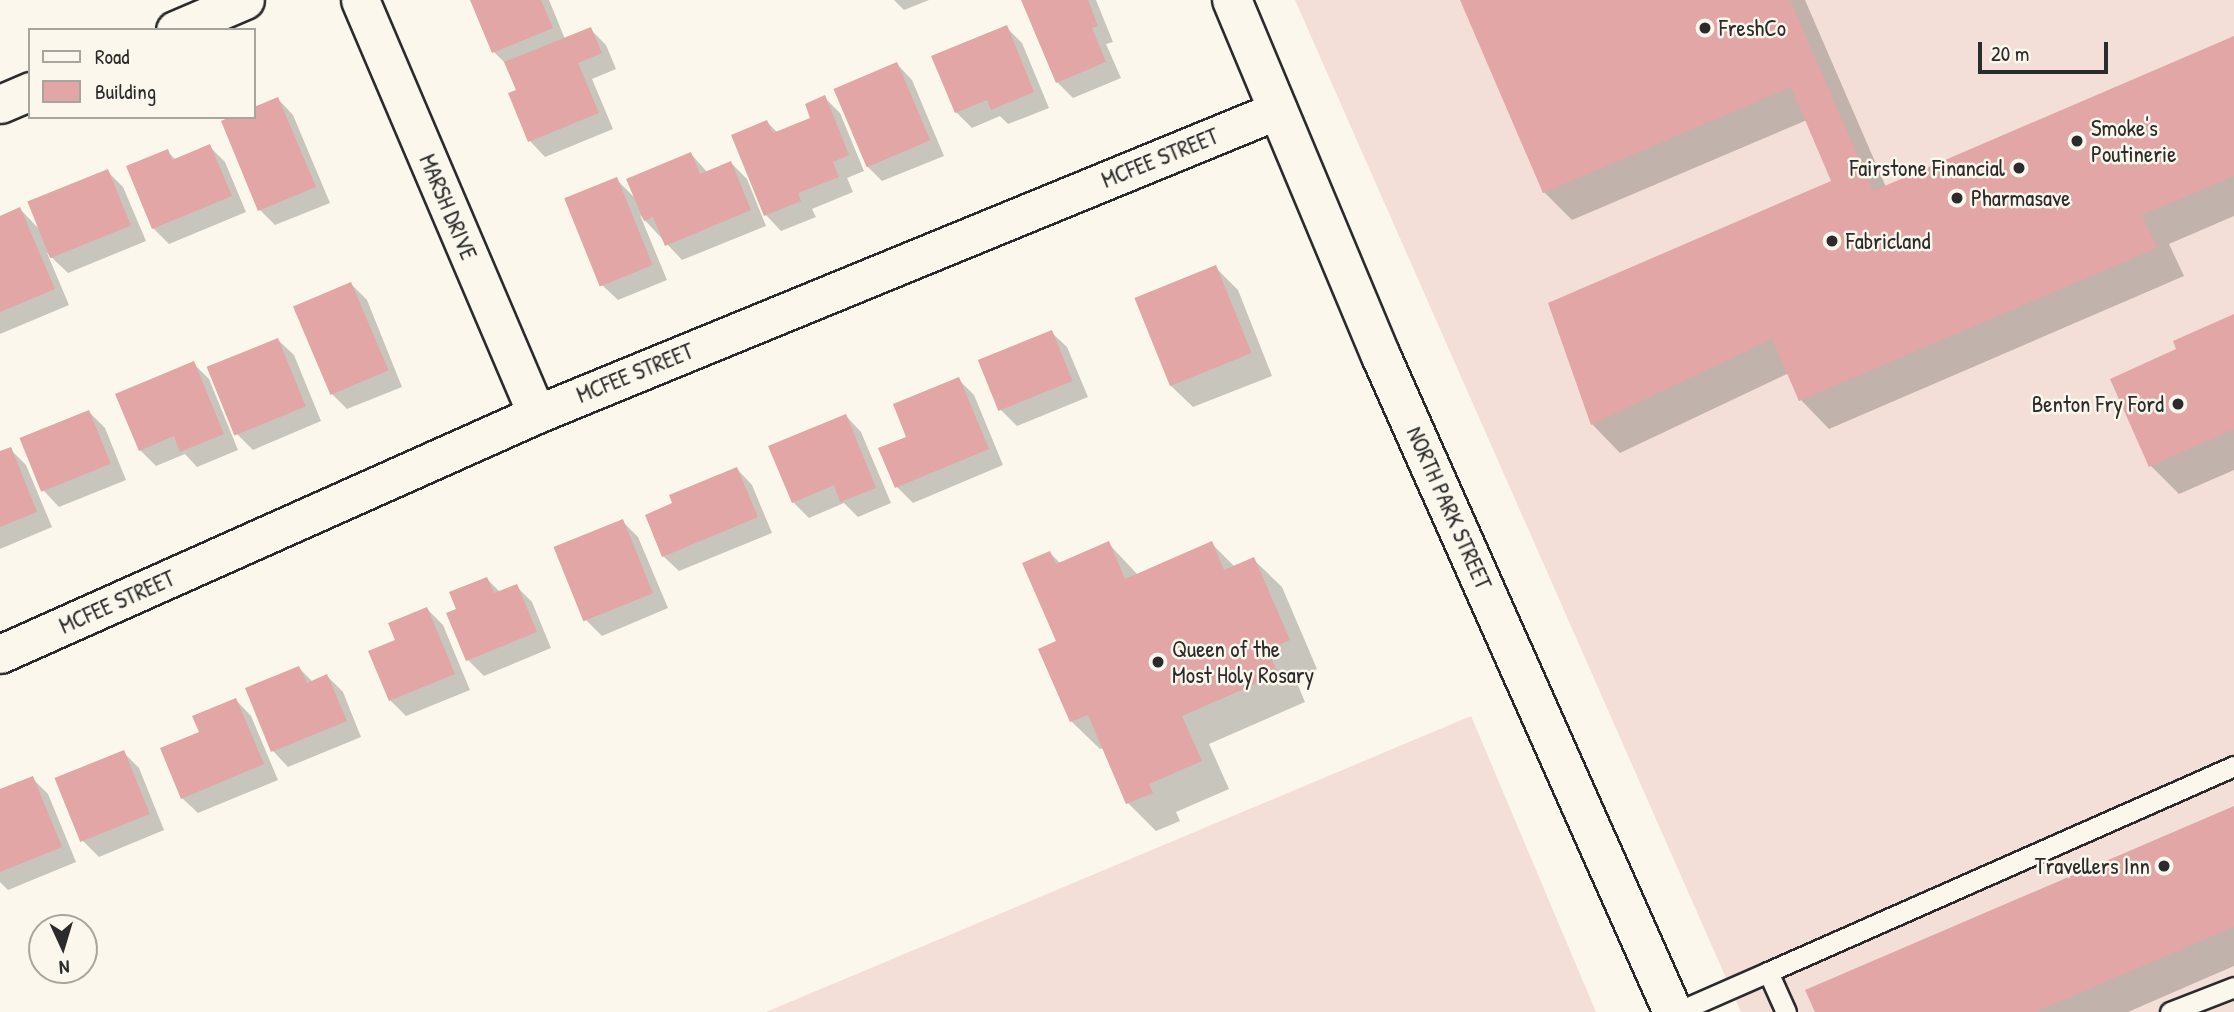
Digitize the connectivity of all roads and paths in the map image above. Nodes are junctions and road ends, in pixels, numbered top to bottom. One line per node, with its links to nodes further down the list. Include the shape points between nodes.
1 (245, 0): 4 (street)
2 (360, 0): 8 (street, MARSH DRIVE)
3 (1232, 0): 7 (street, NORTH PARK STREET)
4 (180, 28)
5 (28, 92): 6 (street)
6 (0, 104)
7 (1278, 110): 8 (street, MCFEE STREET); 13 (street, NORTH PARK STREET, via 1392,380)
8 (537, 414): 9 (street, MCFEE STREET)
9 (0, 654)
10 (2234, 766): 11 (lane)
11 (1768, 972): 13 (lane); 14 (lane)
12 (2234, 987): 15 (lane)
13 (1675, 1012)
14 (1786, 1012)
15 (2170, 1012)

